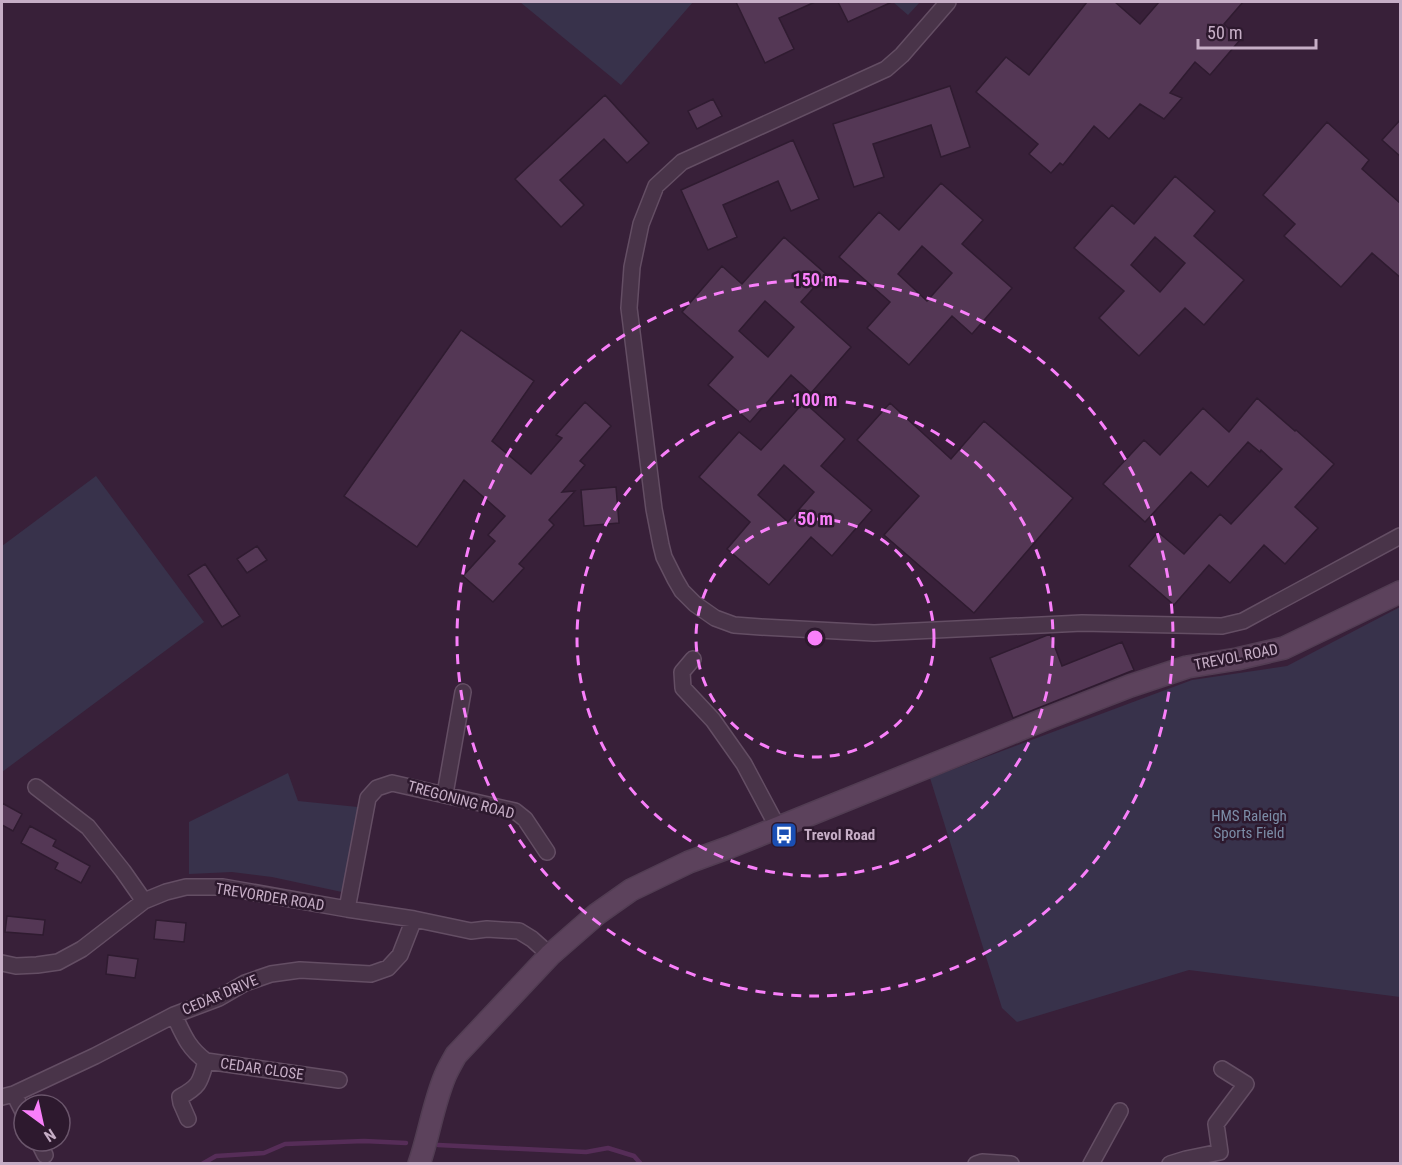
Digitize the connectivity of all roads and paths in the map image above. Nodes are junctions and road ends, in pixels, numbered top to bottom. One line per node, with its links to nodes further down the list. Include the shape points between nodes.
1 (948, 2): 2 (street, via 886,69 682,162 656,186 641,224 629,308 654,509 664,557 682,591 715,618 734,625 761,627 874,633 1082,622 1222,626 1243,621)
2 (1401, 536)
3 (1401, 592): 8 (street, TREVOL ROAD, via 1284,648 1187,667 1130,686)
4 (693, 659): 8 (street, via 682,672 683,688 713,720 744,764)
5 (463, 692): 7 (street)
6 (36, 787): 10 (street, via 87,827)
7 (445, 794): 9 (street, TREGONING ROAD, via 514,811 525,819); 11 (street, TREGONING ROAD, via 392,783 377,788 368,798)
8 (777, 826): 13 (street, TREVOL ROAD, via 632,890)
9 (547, 852)
10 (144, 902): 11 (street, TREVORDER ROAD, via 186,887 223,887); 14 (street, TREVORDER ROAD, via 82,949 58,962 16,966)
11 (347, 909): 12 (street, TREVORDER ROAD)
12 (414, 919): 13 (street, TREVORDER ROAD, via 471,931 519,931); 15 (street, CEDAR DRIVE, via 400,955 388,968 371,974 300,970 271,974)
13 (550, 955): 22 (street, TREVOL ROAD, via 456,1055 435,1104)
14 (2, 963)
15 (174, 1015): 16 (street, CEDAR CLOSE, via 187,1043); 19 (street, CEDAR DRIVE)
16 (206, 1062): 18 (street, CEDAR CLOSE); 21 (street, via 196,1088 180,1098)
17 (1222, 1069): 26 (street, via 1246,1084 1216,1124 1220,1152)
18 (339, 1080)
19 (8, 1096)
20 (1120, 1111): 25 (street)
21 (188, 1119)
22 (419, 1164)
23 (975, 1164): 24 (street)
24 (1011, 1164)
25 (1091, 1164)
26 (1170, 1164)

